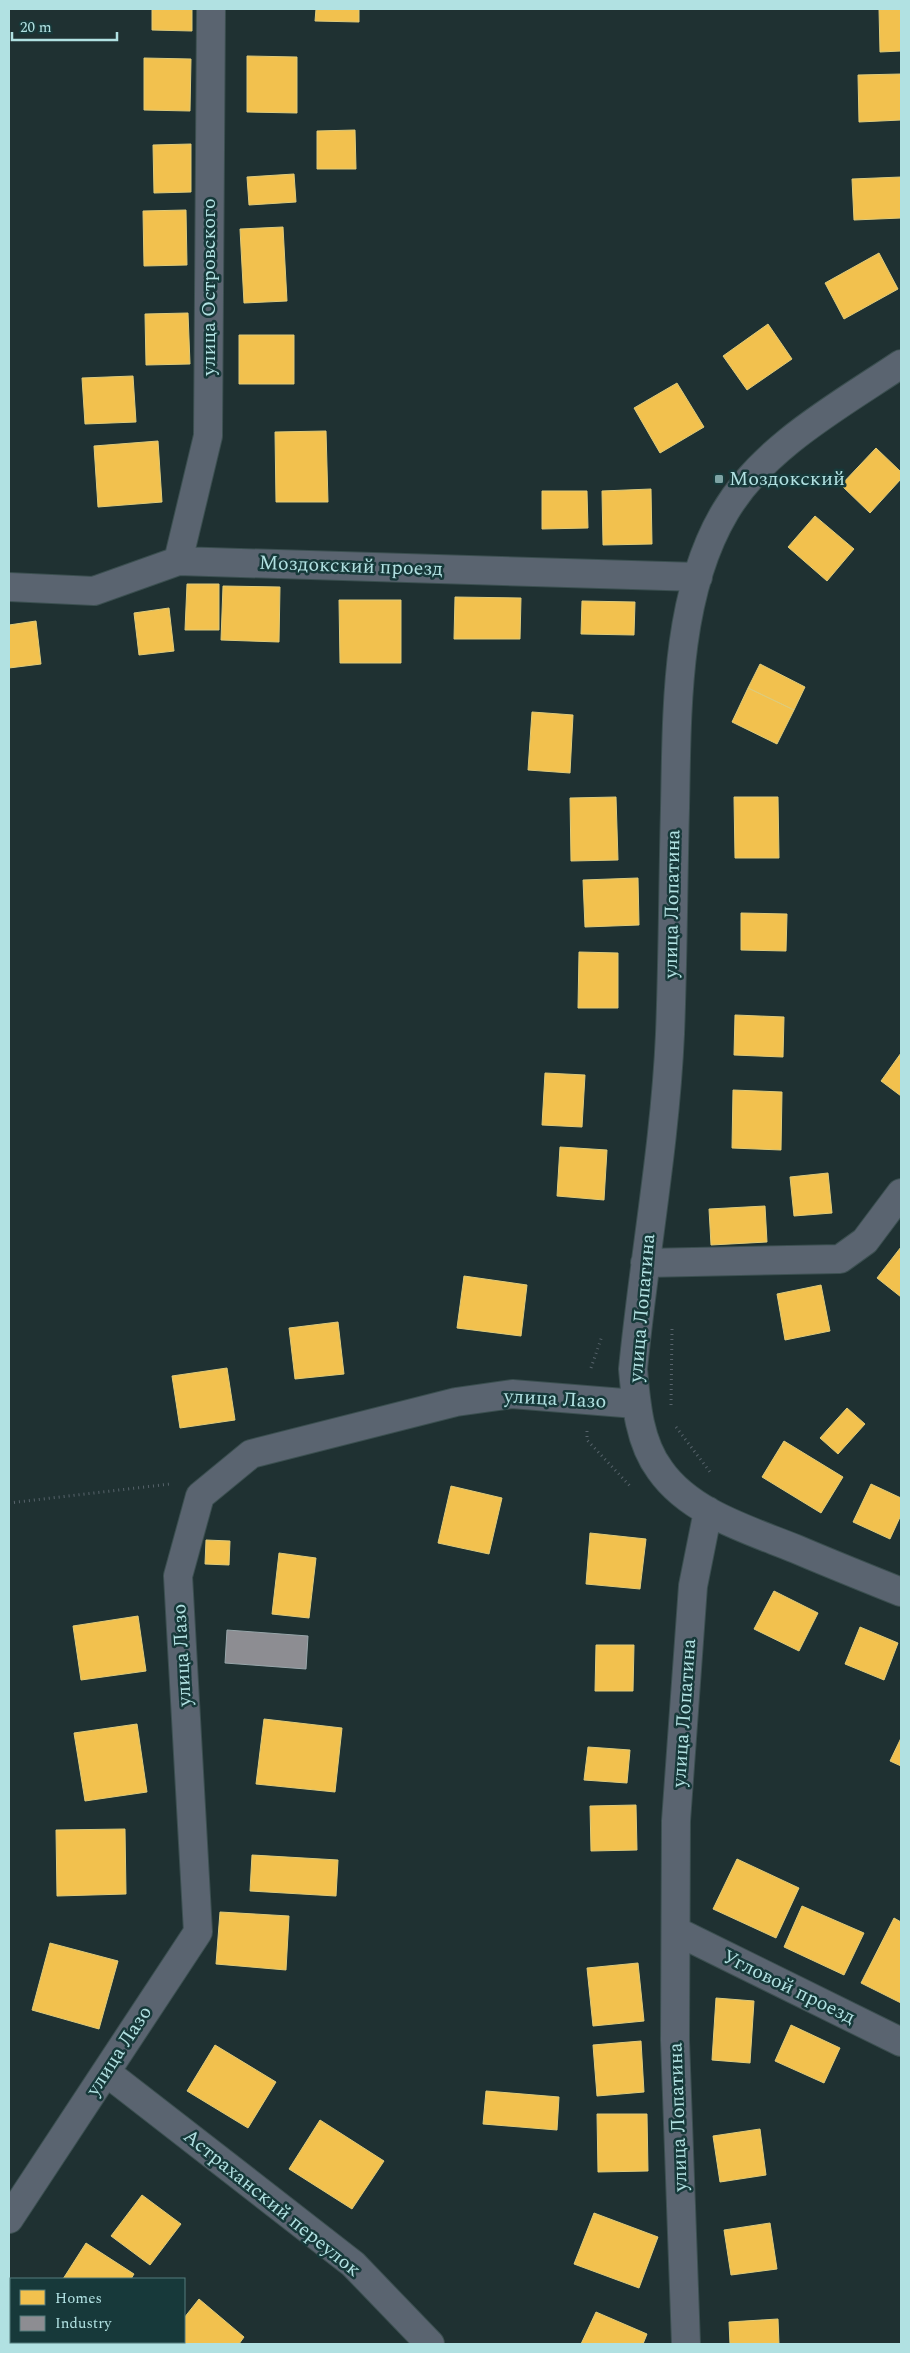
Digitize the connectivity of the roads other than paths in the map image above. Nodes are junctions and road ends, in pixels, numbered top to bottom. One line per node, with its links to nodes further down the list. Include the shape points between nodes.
1 (211, 9): 3 (street, улица Островского, via 208,436)
2 (901, 364): 4 (street, улица Лопатина, via 828,413 779,450 747,480 710,540)
3 (178, 561): 4 (street, Моздокский проезд); 5 (street, Моздокский проезд, via 94,591)
4 (698, 576): 7 (street, улица Лопатина, via 680,678 670,1035 663,1127)
5 (9, 587)
6 (901, 1193): 7 (street, via 866,1241 840,1259)
7 (645, 1263): 8 (street, улица Лопатина, via 633,1369)
8 (636, 1404): 9 (street, улица Лопатина, via 644,1436 659,1470 680,1493); 13 (street, улица Лазо, via 512,1394 456,1402 251,1454 200,1496 178,1576 198,1932)
9 (708, 1511): 10 (street); 11 (street, улица Лопатина, via 693,1586 684,1696 676,1821)
10 (901, 1592)
11 (676, 1931): 12 (street, Угловой проезд); 16 (street, улица Лопатина, via 675,2040)
12 (901, 2042)
13 (106, 2072): 14 (street, улица Лазо); 15 (street, Астраханский переулок, via 353,2264)
14 (9, 2219)
15 (430, 2344)
16 (686, 2344)

